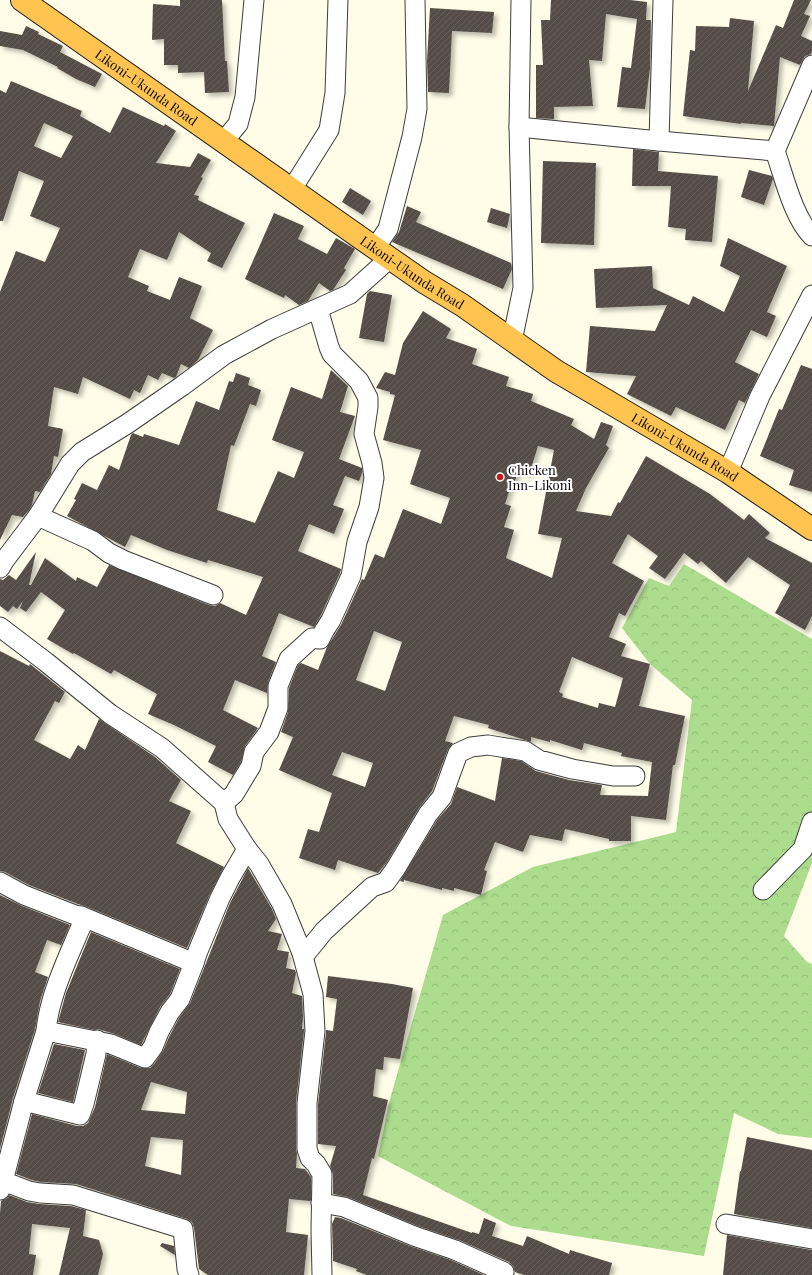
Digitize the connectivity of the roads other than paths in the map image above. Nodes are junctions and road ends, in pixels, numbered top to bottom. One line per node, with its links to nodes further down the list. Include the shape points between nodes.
1 (22, 0): 10 (highway, Likoni-Ukunda Road)
2 (254, 0): 10 (street, via 245,97 238,124)
3 (338, 0): 12 (street, via 335,93 329,130)
4 (415, 0): 14 (street, via 417,109)
5 (521, 0): 8 (street)
6 (663, 0): 9 (street)
7 (812, 65): 11 (street)
8 (519, 127): 9 (street); 17 (street, via 523,288)
9 (659, 141): 11 (street)
10 (223, 142): 12 (highway, Likoni-Ukunda Road)
11 (774, 151): 13 (street, via 798,216)
12 (292, 190): 14 (highway, Likoni-Ukunda Road)
13 (812, 236)
14 (383, 253): 16 (street, via 350,294); 17 (highway, Likoni-Ukunda Road)
15 (812, 295): 18 (street, via 760,396)
16 (318, 308): 19 (street, via 224,355 127,424 82,452 70,464); 25 (street, via 332,354 359,381 368,398 364,434 374,478 370,507 357,542 351,576 331,620 320,639 312,638 290,659 278,686 278,708 269,732 254,752 251,766 234,794)
17 (512, 341): 18 (highway, Likoni-Ukunda Road, via 556,371)
18 (728, 472): 20 (highway, Likoni-Ukunda Road)
19 (38, 516): 21 (street); 22 (street, via 93,541 123,560)
20 (812, 529)
21 (0, 568)
22 (213, 594)
23 (0, 627): 25 (street, via 110,714 162,748)
24 (635, 776): 31 (street, via 614,776 572,768 540,760 525,751 488,745 463,750 458,753 442,797 428,814 386,882 372,887 324,931 307,952)
25 (224, 803): 27 (street, via 228,818)
26 (812, 822): 29 (street, via 803,849)
27 (247, 849): 31 (street, via 259,864 282,904); 32 (street, via 220,898)
28 (0, 882): 30 (street, via 24,895)
29 (763, 890)
30 (81, 916): 32 (street); 33 (street, via 83,922 53,1000)
31 (302, 953): 37 (street, via 313,994 315,1031 307,1103 307,1149 310,1158 322,1174)
32 (194, 963): 34 (street, via 180,999 159,1032 154,1047 145,1058)
33 (46, 1031): 34 (street); 35 (street)
34 (97, 1040): 35 (street, via 96,1054 80,1115)
35 (24, 1101): 36 (street)
36 (2, 1185): 41 (street, via 40,1193 73,1195 183,1228)
37 (321, 1203): 40 (street, via 344,1208 455,1250); 42 (street)
38 (726, 1224): 39 (street)
39 (812, 1239)
40 (508, 1274)
41 (189, 1275)
42 (322, 1275)

